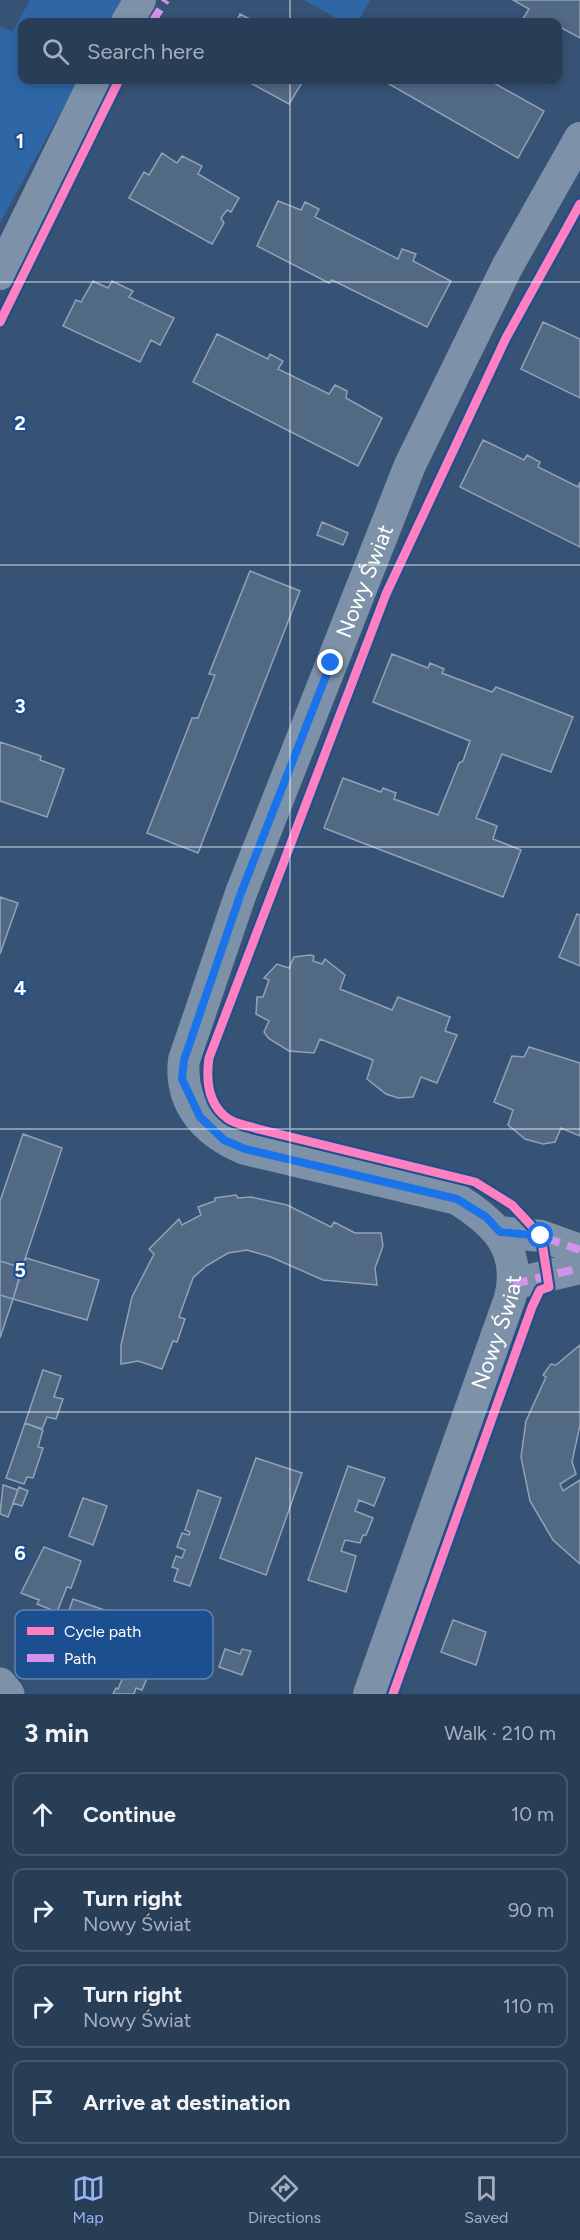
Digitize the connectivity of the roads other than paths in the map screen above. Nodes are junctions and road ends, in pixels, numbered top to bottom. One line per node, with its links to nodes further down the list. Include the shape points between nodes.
1 (141, 0): 2 (street)
2 (130, 18)
3 (93, 84): 5 (street)
4 (580, 138): 6 (street, Nowy Świat, via 507,267 411,465 241,893 187,1044 182,1079 200,1117 224,1140 245,1149 457,1199 486,1217)
5 (0, 274)
6 (500, 1232): 7 (street, via 541,1236); 9 (street, Nowy Świat, via 508,1247)
7 (580, 1250)
8 (580, 1268): 9 (street)
9 (513, 1284): 12 (street, Nowy Świat)
10 (0, 1684): 11 (street)
11 (8, 1694)
12 (369, 1694)

